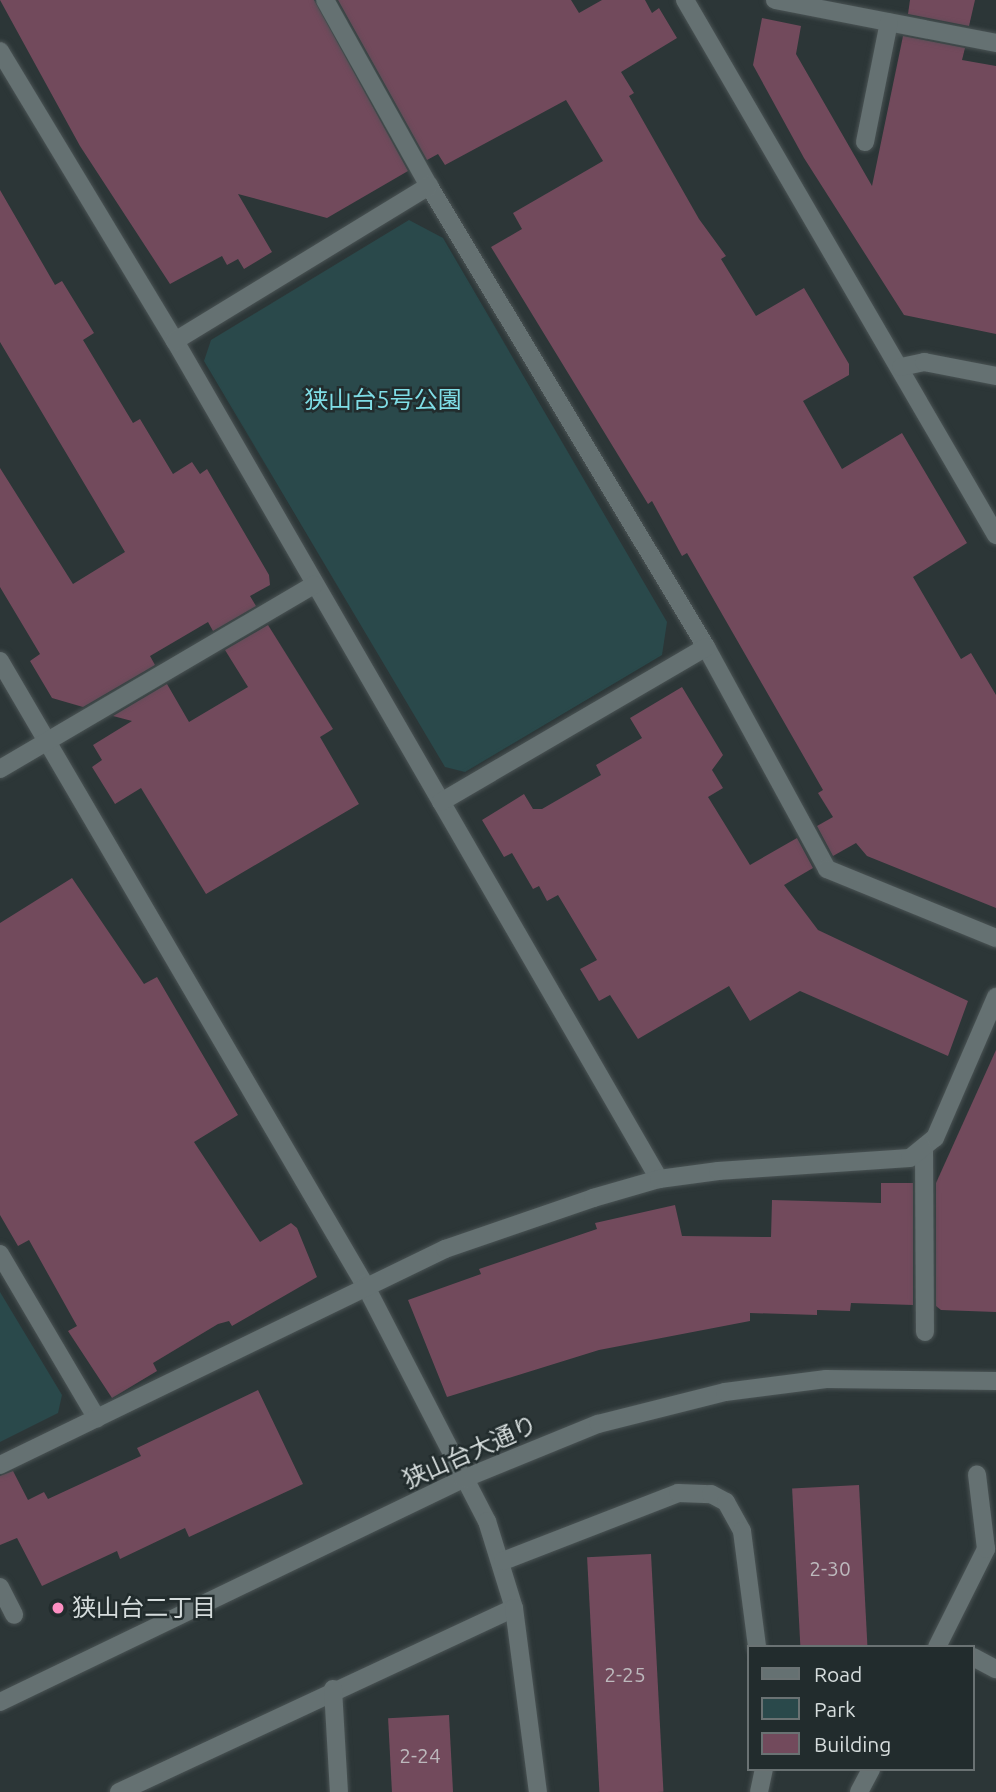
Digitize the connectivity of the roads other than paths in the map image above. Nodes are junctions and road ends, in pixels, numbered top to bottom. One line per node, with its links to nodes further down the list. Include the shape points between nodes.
1 (325, 0): 8 (street)
2 (685, 0): 10 (street)
3 (775, 0): 4 (street)
4 (889, 22): 5 (street); 7 (street)
5 (996, 43)
6 (0, 51): 9 (street)
7 (865, 142)
8 (429, 186): 9 (street); 14 (street)
9 (175, 341): 13 (street)
10 (901, 367): 11 (street, via 924,362); 12 (street)
11 (996, 376)
12 (996, 535)
13 (314, 585): 16 (street); 18 (street)
14 (706, 648): 18 (street); 19 (street, via 827,869)
15 (0, 661): 16 (street)
16 (47, 741): 17 (street); 24 (street)
17 (0, 769)
18 (441, 802): 22 (street)
19 (996, 938)
20 (996, 997): 21 (street, via 946,1116)
21 (924, 1150): 22 (street, via 910,1158 792,1163); 25 (street)
22 (659, 1179): 24 (street, via 445,1249)
23 (0, 1254): 27 (street)
24 (365, 1285): 27 (street); 30 (street)
25 (925, 1332)
26 (996, 1381): 30 (street, 狭山台大通り, via 826,1379 725,1392 598,1424)
27 (97, 1419): 28 (street)
28 (0, 1465)
29 (977, 1475): 35 (street, via 986,1549)
30 (463, 1479): 31 (street); 40 (street, 狭山台大通り)
31 (503, 1561): 33 (street); 36 (street, via 678,1493 711,1494 726,1502 742,1531)
32 (0, 1587): 34 (street)
33 (514, 1608): 39 (street); 45 (street)
34 (14, 1615)
35 (944, 1644)
36 (757, 1645)
37 (975, 1658): 38 (street)
38 (996, 1669)
39 (333, 1689): 43 (street); 44 (street)
40 (0, 1702)
41 (764, 1771): 46 (street)
42 (870, 1771): 47 (street)
43 (120, 1792)
44 (339, 1792)
45 (538, 1792)
46 (759, 1792)
47 (859, 1792)

